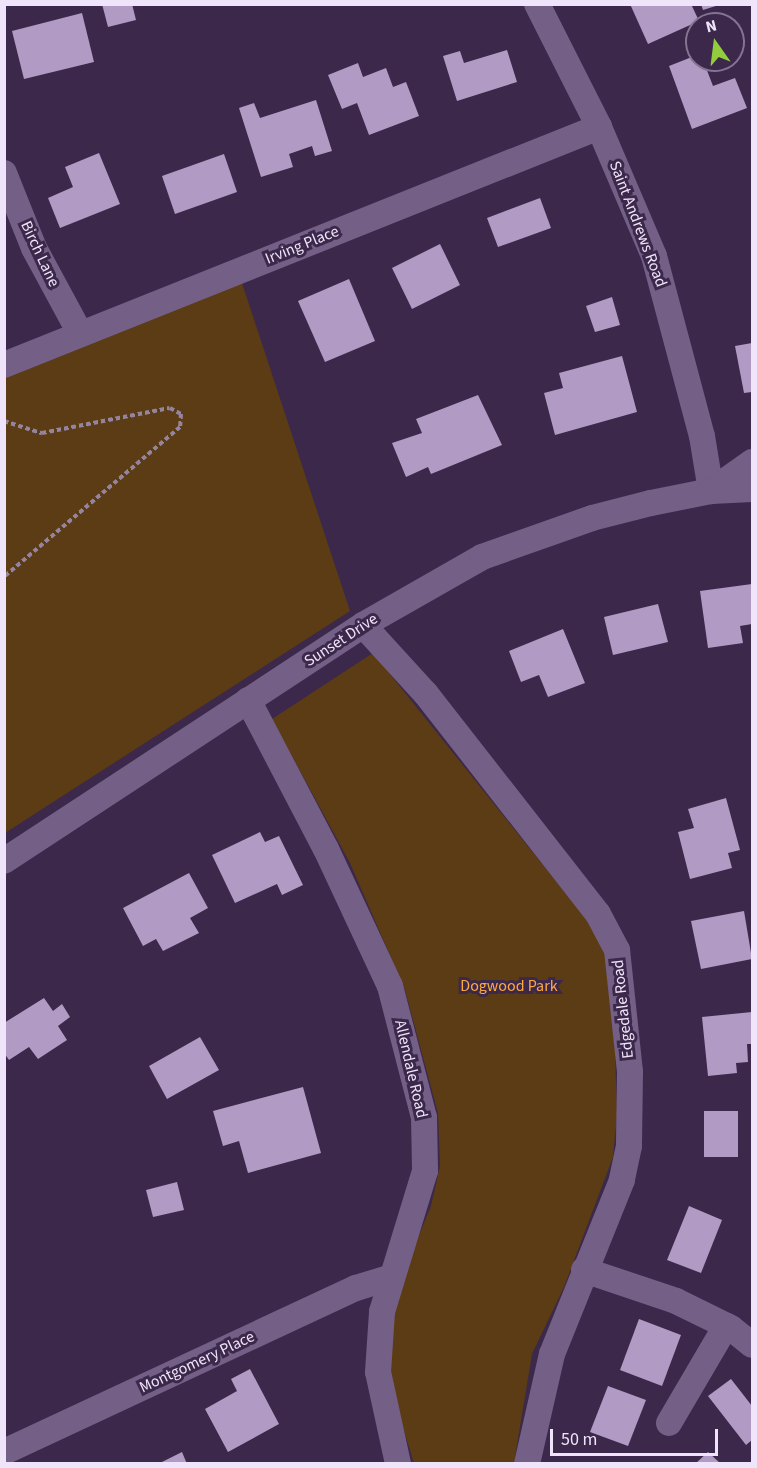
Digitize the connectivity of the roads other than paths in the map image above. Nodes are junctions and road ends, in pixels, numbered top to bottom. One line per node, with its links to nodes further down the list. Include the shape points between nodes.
1 (537, 4): 2 (street, Saint Andrews Road)
2 (599, 127): 4 (street, Irving Place); 8 (street, Saint Andrews Road, via 654,256 702,436)
3 (4, 173): 4 (street, Birch Lane, via 34,248)
4 (80, 333): 5 (street, Irving Place)
5 (4, 365)
6 (753, 462): 8 (street, Sunset Drive)
7 (753, 489): 8 (street, Sunset Drive)
8 (711, 491): 9 (street, Sunset Drive, via 592,518 482,557)
9 (363, 625): 10 (street, Sunset Drive); 12 (street, Edgedale Road, via 426,694 598,914 617,950 630,1072 629,1146 622,1180)
10 (248, 700): 11 (street, Sunset Drive); 13 (street, Allendale Road, via 326,849 390,986 421,1106 425,1171)
11 (4, 861)
12 (584, 1270): 14 (street, via 655,1292); 19 (street, Edgedale Road, via 552,1354)
13 (391, 1277): 17 (street, Montgomery Place, via 356,1288); 18 (street, Allendale Road, via 382,1312 378,1372)
14 (726, 1326): 15 (street); 16 (street)
15 (753, 1345)
16 (669, 1423)
17 (4, 1452)
18 (398, 1464)
19 (526, 1464)

